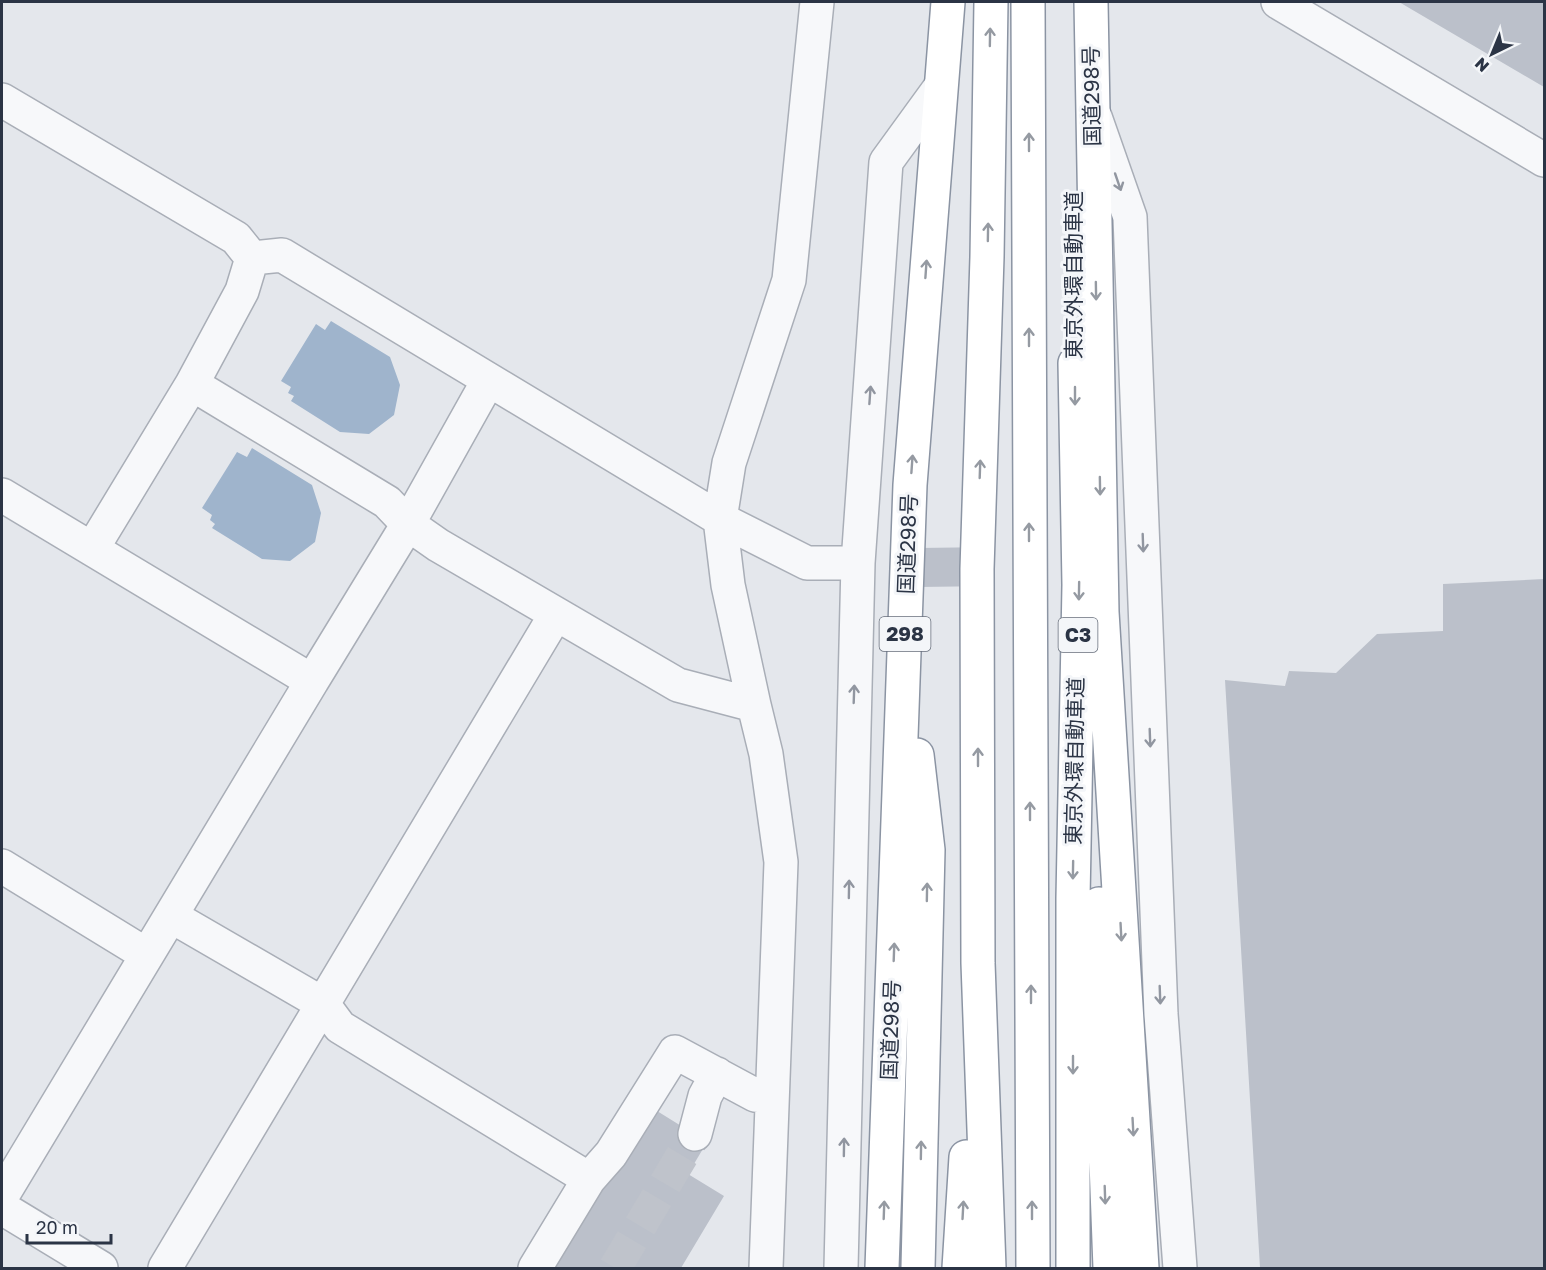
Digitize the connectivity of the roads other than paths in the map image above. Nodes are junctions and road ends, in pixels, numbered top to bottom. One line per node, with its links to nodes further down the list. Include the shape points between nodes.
1 (818, 2): 16 (street, via 789,280 729,463)
2 (948, 2): 8 (highway, 国道298号 / 298)
3 (990, 2): 28 (highway, one-way to 3, via 977,569)
4 (1028, 2): 45 (highway, 東京外環自動車道 / C3, one-way to 4)
5 (1073, 2): 46 (highway, 東京外環自動車道 / C3, one-way to 46, via 1079,585 1073,898)
6 (1091, 2): 10 (highway, 国道298号)
7 (1278, 2): 11 (street)
8 (939, 89): 19 (street, one-way to 8, via 886,162); 22 (highway, 国道298号 / 298, one-way to 8, via 910,485)
9 (2, 100): 12 (street, via 236,238)
10 (1092, 107): 20 (highway, 国道298号, one-way to 20); 49 (street, one-way to 49, via 1130,217 1161,1014)
11 (1545, 160)
12 (252, 258): 13 (street, via 282,255); 14 (street, via 242,291)
13 (488, 381): 16 (street); 17 (street)
14 (192, 384): 17 (street, via 387,502); 18 (street)
15 (2, 495): 18 (street)
16 (720, 519): 19 (street, via 807,563); 24 (street, via 728,585)
17 (408, 524): 21 (street); 23 (street)
18 (92, 549): 23 (street)
19 (858, 563): 40 (street, one-way to 19)
20 (1102, 612): 47 (highway, one-way to 47, via 1100,1002); 48 (highway, 国道298号, one-way to 48)
21 (556, 614): 24 (street, via 678,685); 29 (street)
22 (904, 659): 41 (highway, 国道298号 / 298, one-way to 22); 42 (highway, one-way to 22, via 928,850)
23 (312, 681): 26 (street)
24 (754, 705): 31 (street, via 766,754 781,862)
25 (2, 866): 27 (street)
26 (171, 916): 27 (street); 29 (street)
27 (147, 955): 34 (street)
28 (978, 963): 43 (highway, one-way to 28); 44 (highway)
29 (323, 1004): 33 (street, via 340,1027); 37 (street)
30 (717, 1074): 31 (street, via 755,1095); 32 (street, via 705,1096); 33 (street, via 675,1052 611,1154)
31 (772, 1097): 39 (street)
32 (695, 1134)
33 (589, 1179): 38 (street)
34 (2, 1196)
35 (2, 1208): 36 (street)
36 (101, 1269)
37 (165, 1269)
38 (535, 1269)
39 (766, 1269)
40 (841, 1269)
41 (882, 1269)
42 (918, 1269)
43 (959, 1269)
44 (989, 1269)
45 (1033, 1269)
46 (1073, 1269)
47 (1110, 1269)
48 (1143, 1269)
49 (1180, 1269)

